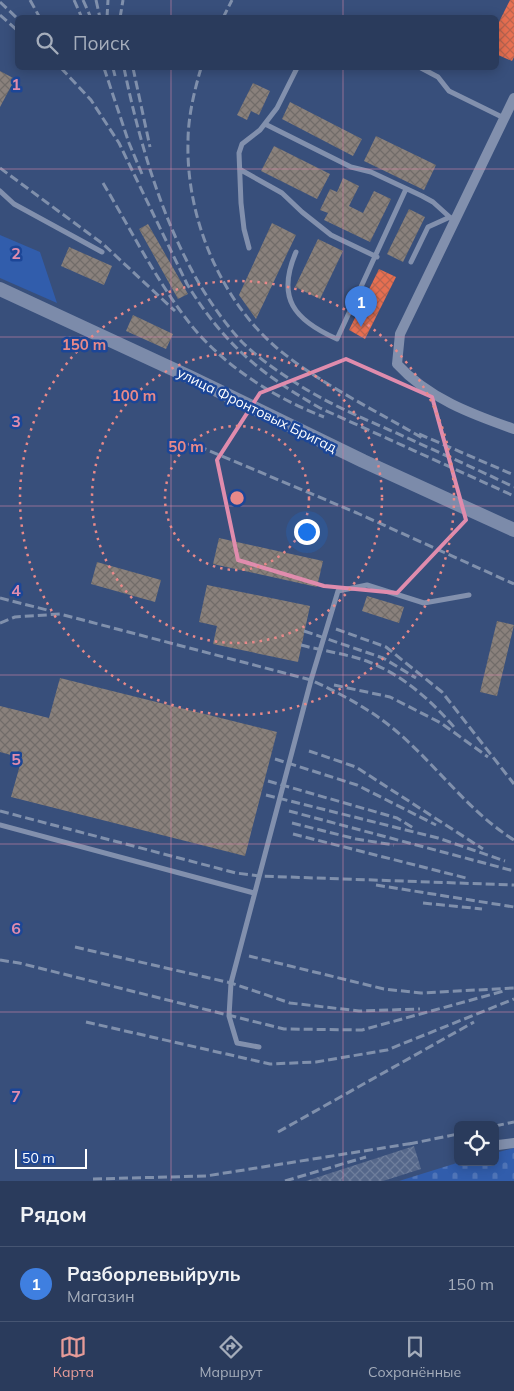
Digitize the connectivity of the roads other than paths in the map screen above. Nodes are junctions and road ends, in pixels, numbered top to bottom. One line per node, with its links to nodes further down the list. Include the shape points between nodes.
1 (296, 70): 5 (lane)
2 (425, 70): 4 (lane, via 438,77 449,91)
3 (514, 98): 4 (street)
4 (504, 118): 9 (street)
5 (265, 124): 6 (lane, via 242,144 239,153); 7 (lane, via 351,168 371,172)
6 (241, 170): 10 (lane, via 243,221); 13 (lane, via 282,193 331,235)
7 (406, 189): 9 (lane, via 433,202); 13 (lane)
8 (0, 191): 11 (lane, via 14,204)
9 (452, 219): 14 (lane, via 428,227); 16 (street, via 400,334 397,364 419,386 442,399)
10 (249, 248)
11 (102, 252)
12 (296, 252): 13 (lane, via 288,272 291,306 303,321 336,339)
13 (377, 257)
14 (411, 262)
15 (0, 289): 17 (main road, улица Фронтовых Бригад)
16 (514, 429)
17 (514, 530)
18 (469, 595): 20 (lane, via 424,603 367,585 338,591)
19 (0, 825): 20 (lane)
20 (254, 892): 21 (lane, via 231,983 229,1016 237,1043)
21 (259, 1047)
22 (514, 1143): 23 (street)
23 (499, 1145)

